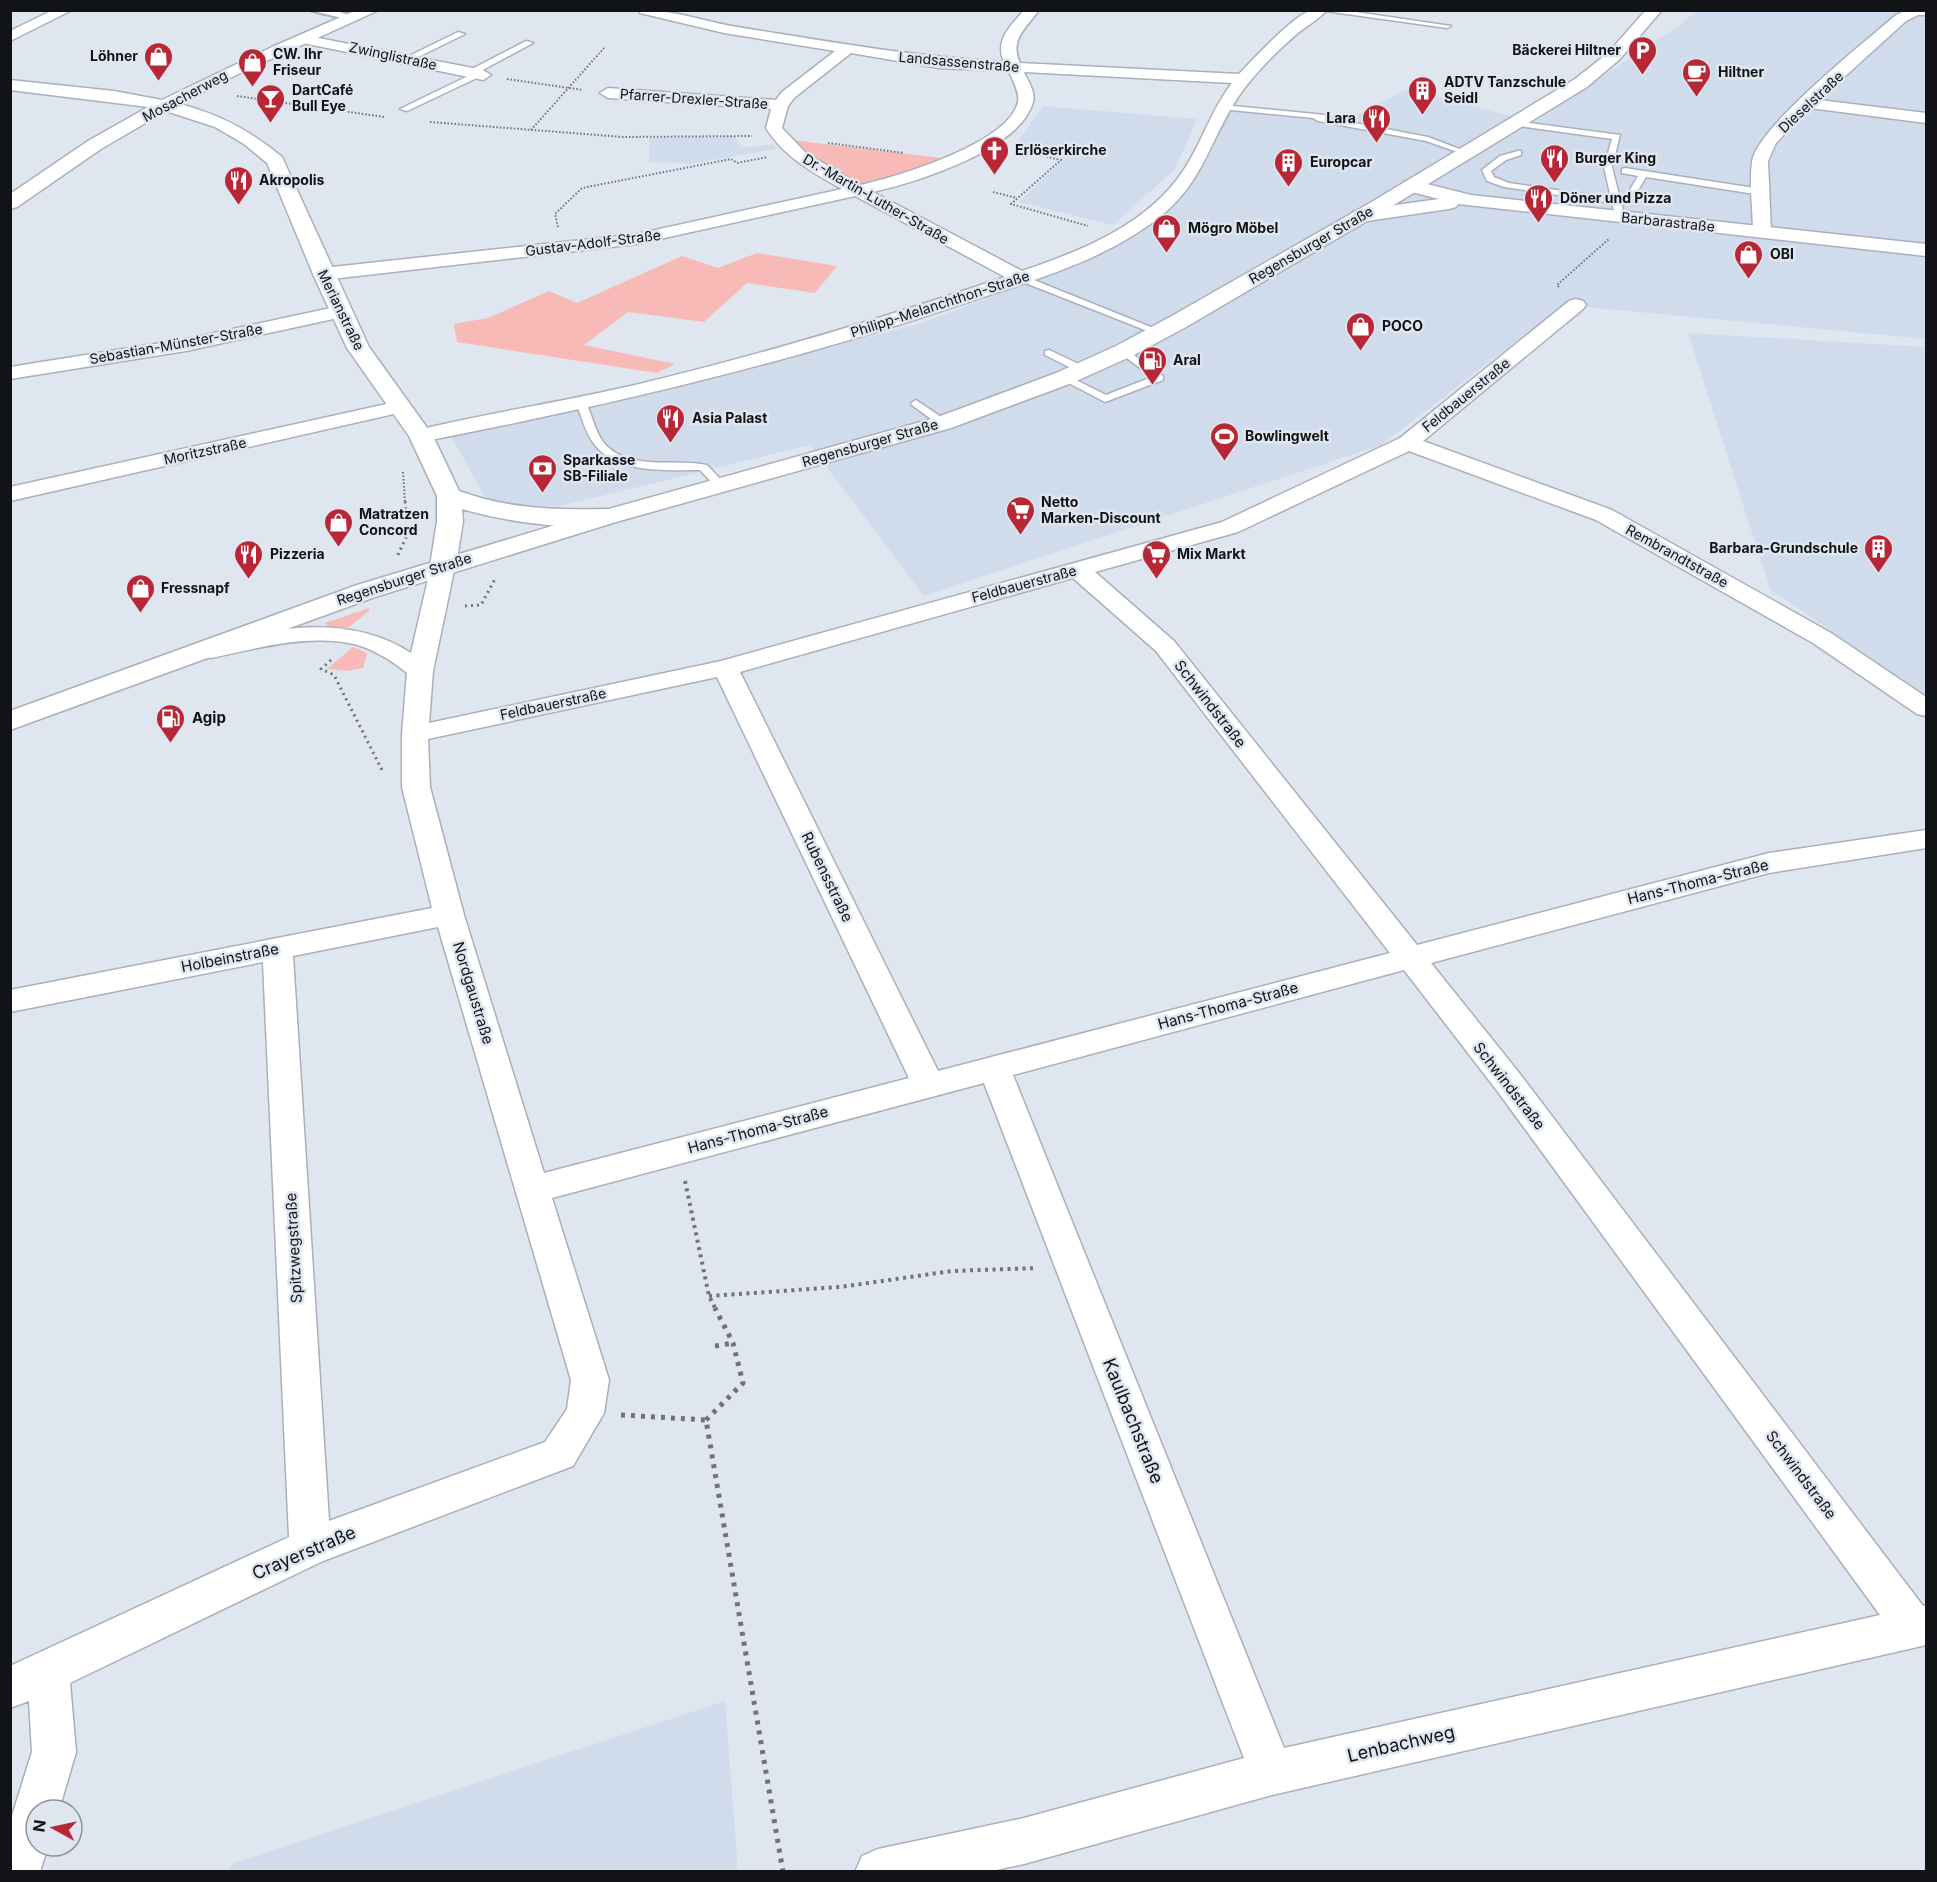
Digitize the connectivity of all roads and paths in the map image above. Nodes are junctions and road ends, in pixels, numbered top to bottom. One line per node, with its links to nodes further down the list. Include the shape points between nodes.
1 (65, 10): 14 (street)
2 (314, 10): 11 (street)
3 (372, 10): 11 (street, Mosacherweg)
4 (645, 10): 18 (street, Landsassenstraße, via 724,29)
5 (818, 10): 6 (path)
6 (825, 10)
7 (1032, 10): 20 (street, Gustav-Adolf-Straße, via 1010,36 1008,54)
8 (1321, 10): 12 (lane); 22 (street, Philipp-Melanchthon-Straße, via 1285,34)
9 (1655, 10): 38 (street, Regensburger Straße, via 1614,56)
10 (1926, 11): 27 (street, Dieselstraße, via 1901,18)
11 (354, 18): 15 (street, Mosacherweg)
12 (1447, 26)
13 (462, 34): 19 (lane)
14 (10, 37)
15 (303, 39): 19 (street, Zwinglistraße); 25 (street, Mosacherweg)
16 (529, 44): 21 (lane)
17 (604, 48): 24 (path)
18 (847, 49): 20 (street, Landsassenstraße, via 939,63); 29 (street)
19 (407, 59): 21 (street, Zwinglistraße)
20 (1014, 67): 22 (street, Landsassenstraße); 42 (street, Gustav-Adolf-Straße, via 1026,100 1016,120)
21 (477, 74): 24 (path); 31 (lane)
22 (1241, 80): 30 (street, Philipp-Melanchthon-Straße)
23 (10, 85): 28 (street, Merianstraße)
24 (570, 88): 39 (path)
25 (194, 90): 28 (street, Mosacherweg); 33 (path)
26 (608, 93): 29 (street, Pfarrer-Drexler-Straße)
27 (1809, 103): 36 (street); 52 (street, Dieselstraße, via 1768,142 1760,161)
28 (167, 105): 55 (street, Mosacherweg, via 51,172); 63 (street, Merianstraße, via 239,132 263,147 275,160)
29 (780, 105): 40 (street, via 774,128)
30 (1223, 107): 32 (lane); 64 (street, Philipp-Melanchthon-Straße, via 1199,159 1177,190 1152,215 1104,245)
31 (404, 109)
32 (1315, 116): 34 (lane); 44 (lane, via 1435,141)
33 (387, 117)
34 (1331, 117)
35 (1362, 117): 41 (lane)
36 (1926, 118)
37 (420, 121): 39 (path)
38 (1515, 123): 44 (street, Regensburger Straße); 56 (lane, via 1617,137 1608,167)
39 (531, 131): 40 (path)
40 (778, 137): 43 (street, Dr.-Martin-Luther-Straße); 46 (path)
41 (1440, 138)
42 (986, 144): 46 (street, Gustav-Adolf-Straße); 53 (path, via 1061,160)
43 (795, 152): 50 (street, Dr.-Martin-Luther-Straße); 61 (path, via 737,163 731,159 582,188 555,214)
44 (1466, 153): 49 (street, Regensburger Straße)
45 (1518, 153): 56 (lane, via 1486,170 1490,179)
46 (956, 159): 50 (street, Gustav-Adolf-Straße, via 900,181)
47 (1625, 171): 48 (lane)
48 (1644, 173): 52 (lane); 56 (lane, via 1630,197)
49 (1411, 186): 54 (street, Barbarastraße); 57 (street, Regensburger Straße)
50 (859, 191): 61 (street, Gustav-Adolf-Straße, via 637,239); 64 (street, Dr.-Martin-Luther-Straße)
51 (993, 192): 53 (path)
52 (1761, 192): 59 (street, Dieselstraße)
53 (1018, 198): 58 (path, via 1011,204)
54 (1471, 201): 56 (street, Barbarastraße); 57 (street)
55 (10, 203)
56 (1617, 208): 59 (street, Barbarastraße)
57 (1360, 216): 67 (street, Regensburger Straße)
58 (1078, 223)
59 (1762, 232): 62 (street, Barbarastraße)
60 (1612, 237): 65 (path, via 1557,285)
61 (563, 248): 63 (street, Gustav-Adolf-Straße)
62 (1926, 250)
63 (323, 274): 66 (street, Merianstraße)
64 (1021, 278): 67 (lane); 72 (street, Philipp-Melanchthon-Straße, via 901,320 691,378)
65 (1576, 305): 77 (street, Feldbauerstraße)
66 (340, 312): 70 (street, Sebastian-Münster-Straße, via 186,345); 74 (street, Merianstraße, via 358,348)
67 (1158, 332): 68 (street, Regensburger Straße)
68 (1124, 351): 71 (street, Regensburger Straße); 71 (lane, via 1159,378 1104,399)
69 (1049, 353): 71 (lane)
70 (10, 373)
71 (1074, 374): 75 (street, Regensburger Straße)
72 (581, 403): 76 (street, Philipp-Melanchthon-Straße); 78 (lane, via 600,445 617,457 650,465 703,466)
73 (916, 403): 75 (lane)
74 (400, 407): 76 (street, Merianstraße); 79 (street, Moritzstraße)
75 (943, 423): 78 (street, Regensburger Straße)
76 (421, 436): 80 (street, Merianstraße)
77 (1408, 443): 83 (street, Feldbauerstraße, via 1230,527); 88 (street, Rembrandtstraße, via 1604,515 1822,638)
78 (720, 485): 81 (street, Regensburger Straße)
79 (10, 494)
80 (449, 496): 81 (street, via 485,510 516,516); 82 (street, Merianstraße, via 450,521)
81 (607, 517): 82 (street, Regensburger Straße)
82 (443, 566): 84 (street, Regensburger Straße); 87 (street, Nordgaustraße)
83 (1077, 569): 86 (street, Feldbauerstraße); 95 (street, Schwindstraße, via 1165,646)
84 (188, 654): 87 (street, via 264,639 354,636 379,644); 89 (street, Regensburger Straße)
85 (337, 654): 91 (path, via 321,669 334,675 391,787)
86 (725, 668): 90 (street, Feldbauerstraße); 98 (street, Rubensstraße)
87 (420, 671): 90 (street, Nordgaustraße)
88 (1926, 708)
89 (10, 721)
90 (415, 734): 91 (street, Nordgaustraße)
91 (417, 787): 93 (street, Nordgaustraße)
92 (1926, 839): 95 (street, Hans-Thoma-Straße, via 1769,863)
93 (449, 915): 94 (street, Holbeinstraße); 100 (street, Nordgaustraße)
94 (277, 949): 96 (street, Holbeinstraße); 107 (street, Spitzwegstraße)
95 (1408, 958): 97 (street, Hans-Thoma-Straße); 108 (street, Schwindstraße, via 1516,1093)
96 (10, 1000)
97 (995, 1069): 98 (street, Hans-Thoma-Straße); 101 (street, Kaulbachstraße)
98 (929, 1085): 99 (street, Hans-Thoma-Straße)
99 (679, 1151): 100 (street, Hans-Thoma-Straße); 102 (path)
100 (533, 1190): 105 (street, Nordgaustraße, via 590,1380)
101 (1071, 1266): 102 (path, via 952,1271 840,1287); 110 (street, Kaulbachstraße)
102 (709, 1296): 103 (path)
103 (734, 1342): 104 (path); 106 (path, via 743,1383)
104 (715, 1346)
105 (585, 1413): 106 (path); 107 (street, Crayerstraße, via 559,1454)
106 (706, 1420): 114 (path)
107 (310, 1547): 109 (street, Crayerstraße)
108 (1920, 1626): 110 (street, Lenbachweg)
109 (29, 1679): 111 (street, via 54,1752)
110 (1272, 1773): 115 (street, Lenbachweg, via 1024,1841)
111 (40, 1798)
112 (24, 1850): 113 (street)
113 (17, 1872)
114 (783, 1872)
115 (878, 1872)

